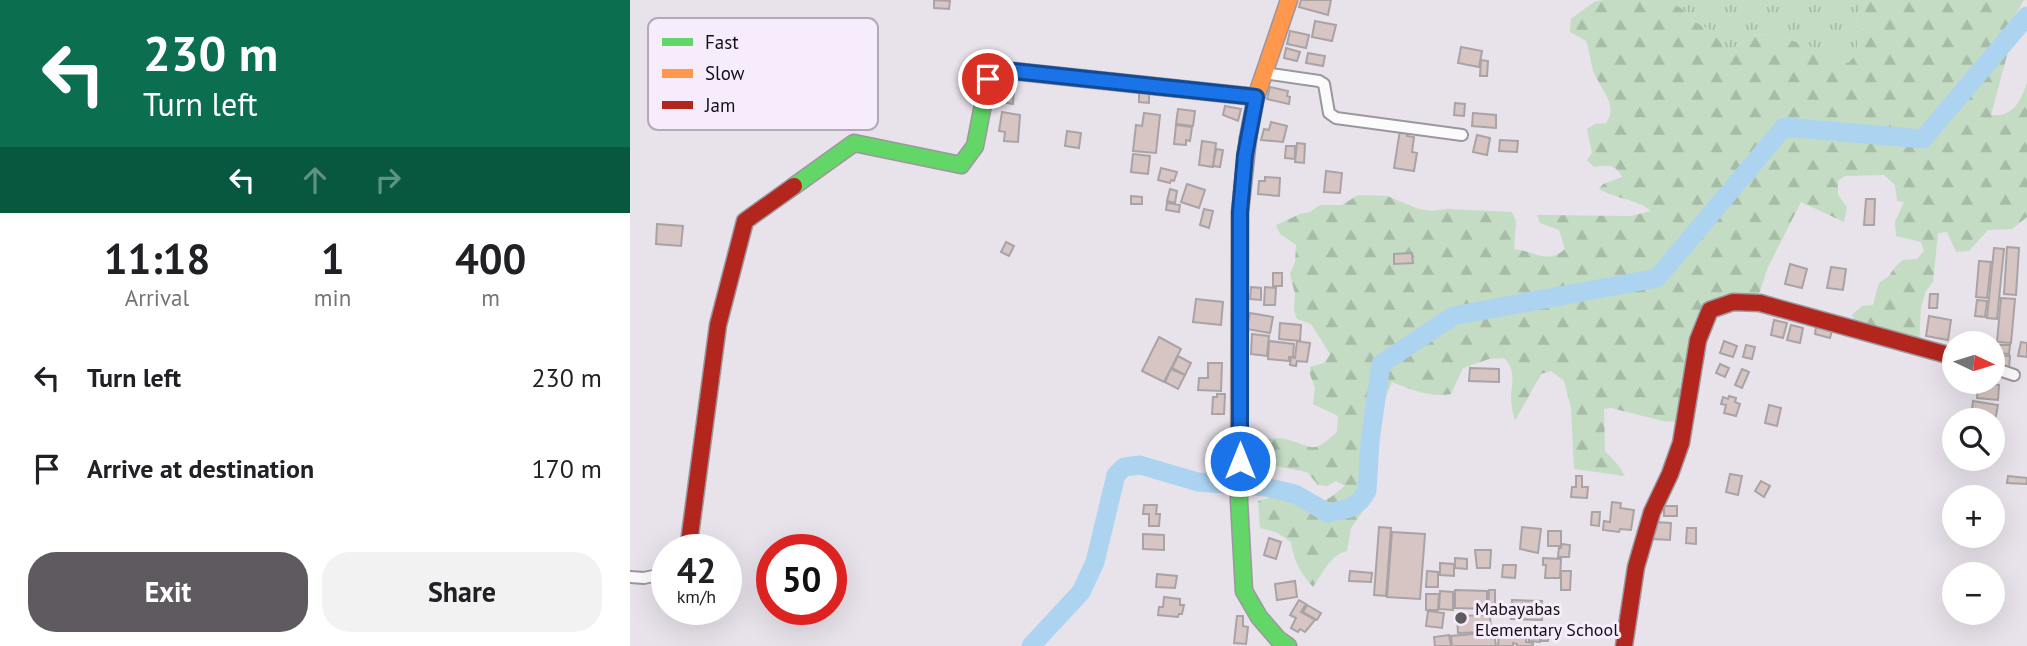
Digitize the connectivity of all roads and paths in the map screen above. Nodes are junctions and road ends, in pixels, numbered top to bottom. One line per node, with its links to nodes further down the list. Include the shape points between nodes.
1 (1289, 0): 2 (street)
2 (1264, 73): 3 (street); 4 (street, via 1324,84 1329,113 1336,118)
3 (1256, 97): 8 (street, via 1013,71 988,79 975,146 961,165 854,143 745,221 718,325); 11 (street, via 1240,212 1239,501 1244,592)
4 (1462, 135)
5 (1942, 353): 12 (street, via 1760,303 1732,302 1710,310 1698,340 1681,443 1652,512 1636,566)
6 (2006, 372): 7 (street)
7 (2014, 374)
8 (690, 534)
9 (651, 576): 10 (street)
10 (630, 577)
11 (1281, 644)
12 (1624, 646)

